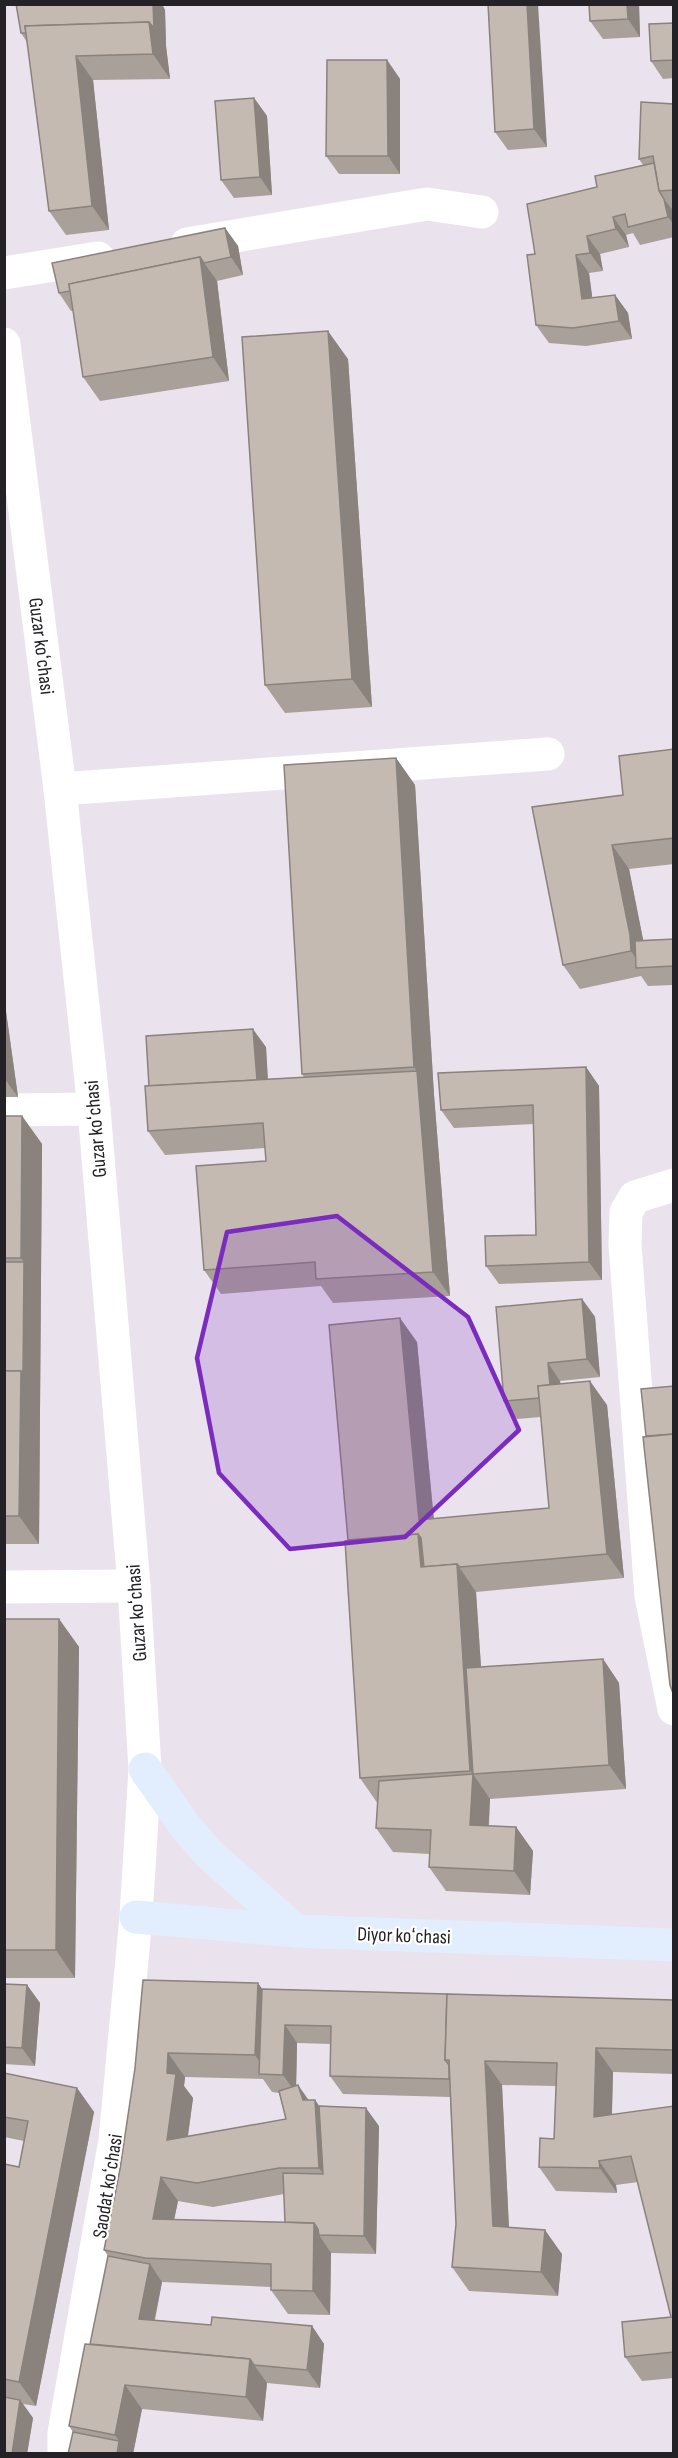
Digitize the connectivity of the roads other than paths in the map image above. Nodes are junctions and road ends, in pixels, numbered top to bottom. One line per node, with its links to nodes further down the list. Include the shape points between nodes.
1 (482, 212): 2 (street, via 427,204)
2 (159, 248)
3 (123, 254): 4 (street)
4 (4, 273)
5 (4, 344): 7 (street, Guzar koʻchasi)
6 (548, 754): 7 (street)
7 (60, 789): 8 (street, Guzar koʻchasi)
8 (94, 1109): 9 (street); 12 (street, Guzar koʻchasi)
9 (4, 1110)
10 (674, 1185): 13 (street, via 635,1197 626,1212 625,1244 651,1596)
11 (4, 1587): 12 (street)
12 (135, 1587): 14 (street, Guzar koʻchasi)
13 (674, 1709)
14 (145, 1769): 15 (street, Guzar koʻchasi); 16 (main road, via 209,1854)
15 (136, 1917): 16 (main road, Diyor koʻchasi); 18 (street, Saodat koʻchasi, via 115,2140 64,2433)
16 (296, 1931): 17 (main road, Diyor koʻchasi)
17 (674, 1945)
18 (64, 2454)

